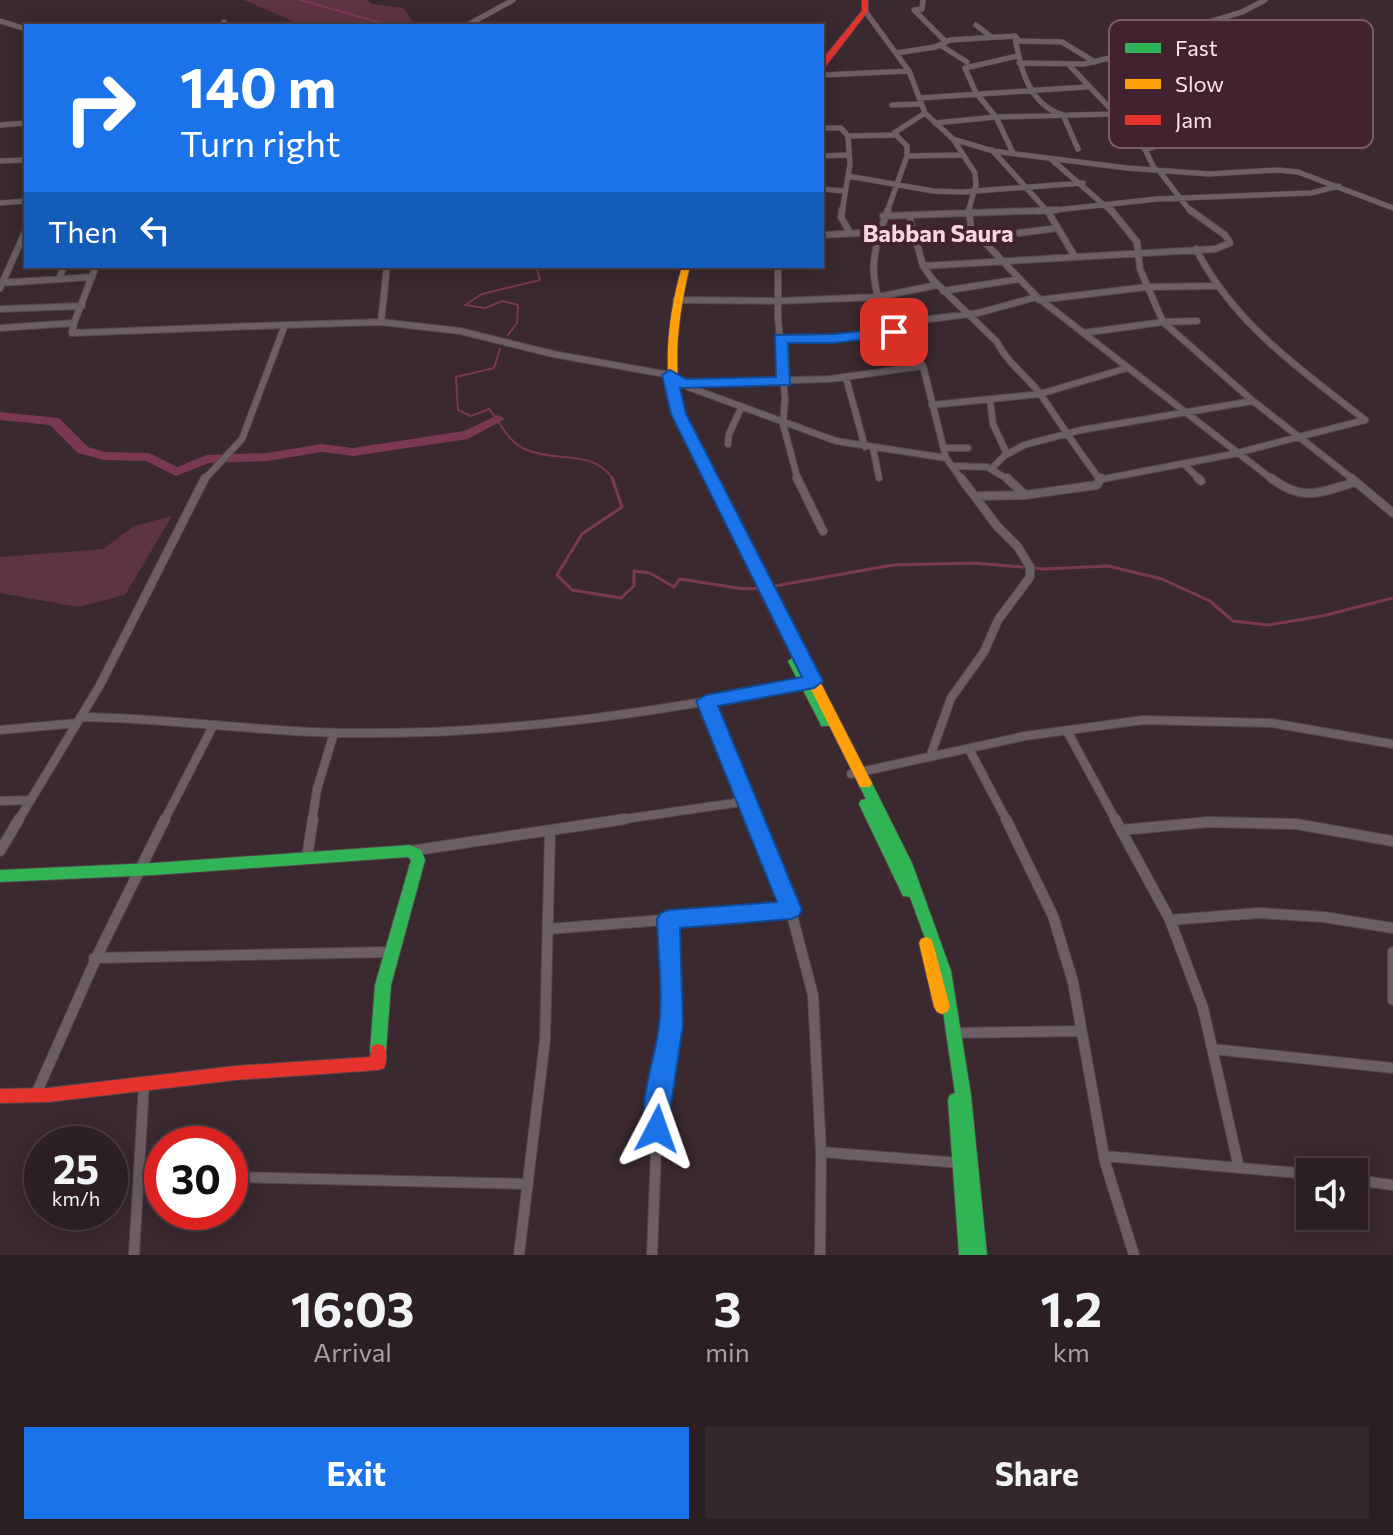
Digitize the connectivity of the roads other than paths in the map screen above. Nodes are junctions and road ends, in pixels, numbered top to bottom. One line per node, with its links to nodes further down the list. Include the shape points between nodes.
1 (513, 0): 7 (street)
2 (923, 0): 12 (street, via 922,9 914,10)
3 (1265, 0): 5 (street)
4 (865, 6): 13 (street); 16 (main road)
5 (1216, 20)
6 (0, 21): 9 (street)
7 (470, 24)
8 (976, 25): 11 (street)
9 (24, 28)
10 (1015, 36): 11 (street); 14 (street); 18 (street, via 1019,41 1066,43)
11 (991, 37): 12 (street)
12 (942, 43): 13 (street); 17 (street)
13 (896, 53): 21 (street)
14 (1018, 56): 19 (street); 25 (street, via 965,68)
15 (1109, 58): 18 (street)
16 (824, 62)
17 (967, 62)
18 (1095, 62): 20 (street)
19 (1019, 63): 20 (street); 24 (street)
20 (1069, 65): 23 (street)
21 (909, 71): 22 (street); 26 (street)
22 (824, 75)
23 (1086, 87): 24 (street); 28 (street)
24 (1031, 89): 25 (street); 31 (street, via 1053,114)
25 (976, 93): 26 (street); 32 (street)
26 (920, 101): 27 (street); 29 (street)
27 (892, 105)
28 (1109, 110)
29 (925, 113): 34 (street); 37 (street)
30 (1109, 114): 31 (street)
31 (1063, 115): 32 (street); 41 (street)
32 (996, 117): 34 (street); 44 (street)
33 (24, 123): 35 (street)
34 (935, 123): 39 (street)
35 (0, 125)
36 (824, 128): 38 (street, via 841,128)
37 (894, 135): 38 (street); 48 (street, via 907,146)
38 (848, 136): 45 (street)
39 (957, 142): 43 (street); 46 (street)
40 (1149, 148): 42 (street)
41 (1078, 149)
42 (1144, 149): 52 (street)
43 (991, 150): 44 (street); 57 (street)
44 (1013, 153): 49 (street)
45 (848, 155): 47 (street); 53 (street)
46 (962, 155): 48 (street); 60 (street, via 975,173)
47 (824, 156)
48 (907, 156): 55 (street)
49 (1051, 159): 52 (street); 54 (street)
50 (24, 160): 51 (street)
51 (0, 161)
52 (1157, 171): 56 (street, via 1233,174 1284,169); 61 (street)
53 (848, 176): 55 (street); 59 (street)
54 (1083, 183): 57 (street); 64 (street)
55 (898, 186): 60 (street); 69 (street)
56 (1339, 186): 61 (street, via 1311,193); 65 (street)
57 (1029, 187): 60 (street); 66 (street)
58 (824, 189): 59 (street)
59 (845, 191): 72 (street, via 841,217)
60 (974, 191): 67 (street)
61 (1178, 198): 64 (street); 76 (street, via 1230,240 1225,246)
62 (24, 201): 63 (street)
63 (0, 203)
64 (1107, 205): 66 (street); 77 (street)
65 (1393, 208)
66 (1048, 211): 67 (street); 70 (street)
67 (968, 213): 68 (street); 79 (street, via 978,238)
68 (909, 215): 69 (street); 80 (street)
69 (883, 216): 71 (street)
70 (1058, 228): 73 (street); 78 (street)
71 (878, 232): 72 (street); 94 (street, via 872,252)
72 (850, 233): 75 (street)
73 (1019, 233)
74 (24, 234): 89 (street)
75 (824, 235)
76 (1196, 249): 77 (street); 91 (street)
77 (1140, 252): 78 (street); 92 (street)
78 (1075, 257): 79 (street)
79 (1001, 261): 80 (street); 88 (street)
80 (923, 266): 90 (street)
81 (63, 268): 87 (street)
82 (95, 268): 86 (street)
83 (387, 268): 102 (street)
84 (685, 268): 96 (main road)
85 (778, 268): 97 (street)
86 (92, 277): 87 (street); 98 (street)
87 (59, 279): 89 (street)
88 (1020, 279): 93 (street); 95 (street)
89 (1, 285)
90 (937, 285): 93 (street); 94 (street)
91 (1216, 286): 92 (street); 124 (street, via 1256,332 1365,420)
92 (1147, 287): 95 (street); 103 (street)
93 (943, 291): 100 (street)
94 (878, 297): 97 (street); 107 (street)
95 (1038, 298): 100 (street); 108 (street)
96 (676, 300): 97 (street); 112 (main road, via 668,340)
97 (778, 301): 109 (street)
98 (82, 306): 99 (street); 104 (street)
99 (0, 309)
100 (967, 315): 107 (street, via 897,324); 116 (street)
101 (1197, 321): 103 (street)
102 (381, 322): 105 (street); 112 (street, via 449,329)
103 (1163, 322): 108 (street); 118 (street)
104 (74, 323): 105 (street, via 72,333); 106 (street)
105 (285, 325): 145 (street, via 242,439 204,479)
106 (0, 328)
107 (894, 332): 109 (street); 110 (street)
108 (1083, 333): 111 (street)
109 (780, 338): 114 (street)
110 (923, 366): 113 (street); 119 (street)
111 (1127, 368): 116 (street); 121 (street)
112 (670, 375): 115 (street); 143 (main road, via 667,391 677,424)
113 (846, 378): 114 (street); 126 (street)
114 (784, 382): 115 (street); 122 (street)
115 (682, 384): 120 (street)
116 (1040, 394): 117 (street); 123 (street)
117 (990, 399): 119 (street); 129 (street, via 993,424)
118 (1253, 401): 121 (street); 124 (street)
119 (932, 405): 127 (street)
120 (741, 408): 122 (street); 125 (street)
121 (1187, 413): 123 (street); 130 (street)
122 (783, 424): 126 (street); 142 (street, via 798,480)
123 (1066, 437): 129 (street); 136 (street)
124 (1304, 438): 130 (street); 138 (street)
125 (728, 444)
126 (869, 447): 131 (street); 135 (street)
127 (944, 448): 128 (street); 131 (street)
128 (968, 448)
129 (1006, 452): 134 (street)
130 (1238, 453): 132 (street); 138 (street, via 1295,495)
131 (946, 458): 133 (street)
132 (1185, 465): 136 (street); 137 (street)
133 (954, 466): 134 (street); 140 (street)
134 (993, 467): 139 (street)
135 (879, 478)
136 (1099, 478): 139 (street, via 1097,485)
137 (1201, 481)
138 (1356, 482): 141 (street)
139 (1025, 495): 140 (street)
140 (976, 496): 152 (street, via 1018,547 1030,577 951,698)
141 (1393, 513)
142 (823, 531)
143 (809, 682): 144 (street); 153 (main road)
144 (706, 701): 149 (street, via 567,721 438,732); 156 (street)
145 (79, 720): 146 (street); 147 (street); 154 (street)
146 (213, 726): 149 (street); 163 (street)
147 (0, 730)
148 (1067, 731): 150 (street, via 1143,720 1272,723); 151 (street); 157 (street)
149 (334, 733): 162 (street, via 317,789)
150 (1393, 744)
151 (969, 749): 152 (street); 174 (street, via 1053,916 1073,982)
152 (930, 757): 153 (street)
153 (855, 773): 175 (main road, via 910,896)
154 (31, 800): 155 (street); 160 (street)
155 (0, 801)
156 (748, 801): 158 (street); 165 (street)
157 (1121, 830): 159 (street, via 1208,822 1296,824); 167 (street)
158 (550, 832): 161 (street); 169 (street)
159 (1393, 841)
160 (0, 851)
161 (410, 851): 162 (main road); 170 (main road, via 418,860)
162 (307, 857): 163 (main road)
163 (138, 872): 164 (main road); 172 (street)
164 (0, 876)
165 (791, 910): 166 (street); 181 (street, via 813,995)
166 (668, 919): 169 (street); 194 (street, via 671,1025 658,1098)
167 (1170, 920): 168 (street, via 1259,913); 176 (street, via 1203,1008)
168 (1393, 928)
169 (548, 929): 190 (street, via 545,1040)
170 (390, 952): 172 (street); 178 (main road, via 383,973 378,1063)
171 (1393, 952): 173 (street)
172 (94, 958): 179 (street)
173 (1393, 1000)
174 (1080, 1031): 175 (street); 182 (street)
175 (950, 1033): 183 (main road)
176 (1212, 1049): 177 (street); 184 (street)
177 (1393, 1068)
178 (144, 1085): 179 (main road); 186 (street)
179 (36, 1094): 180 (main road)
180 (0, 1096)
181 (821, 1152): 183 (street); 195 (street)
182 (1104, 1156): 184 (street); 198 (street)
183 (965, 1164): 196 (main road); 197 (main road)
184 (1239, 1168): 185 (street)
185 (1296, 1173)
186 (140, 1176): 187 (street); 192 (street)
187 (144, 1176)
188 (248, 1177): 190 (street)
189 (1368, 1182): 191 (street)
190 (528, 1184): 193 (street)
191 (1393, 1185)
192 (134, 1255)
193 (519, 1255)
194 (652, 1255)
195 (820, 1255)
196 (968, 1255)
197 (978, 1255)
198 (1134, 1255)

